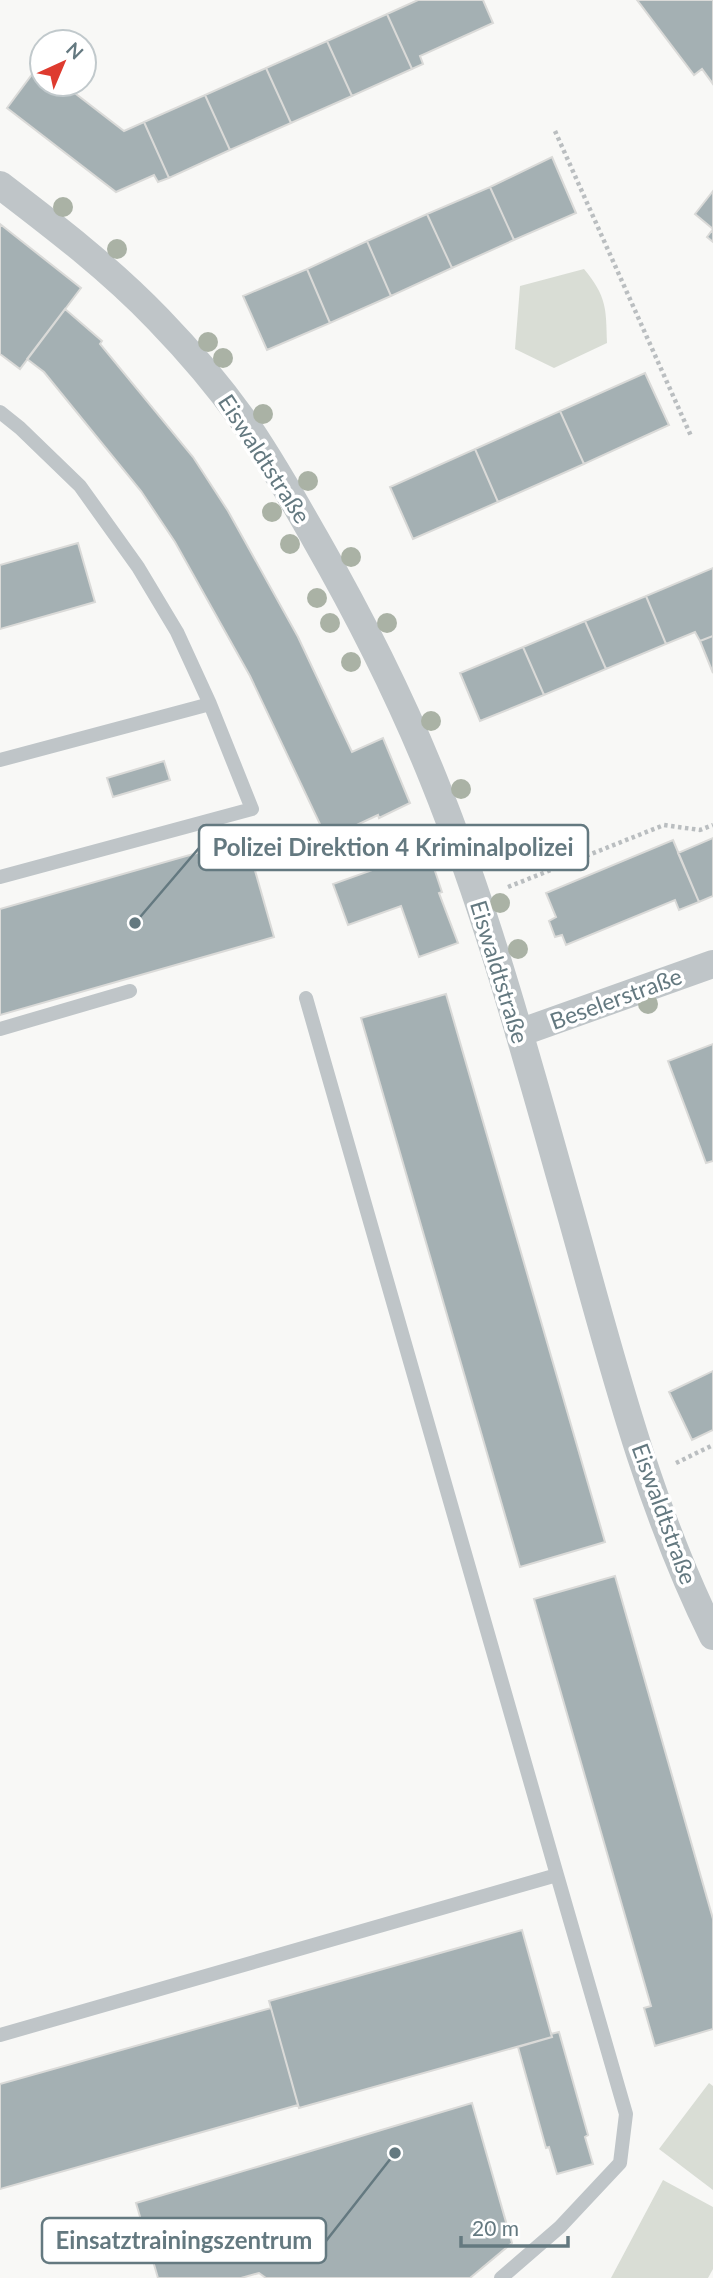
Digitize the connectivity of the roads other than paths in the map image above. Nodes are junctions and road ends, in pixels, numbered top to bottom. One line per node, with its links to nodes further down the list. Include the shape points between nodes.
1 (0, 185): 10 (street, Eiswaldtstraße, via 76,244 159,320 243,420 292,498 345,590 433,777)
2 (0, 412): 3 (lane, via 80,486 177,632)
3 (210, 704): 4 (lane); 5 (lane, via 252,809)
4 (0, 760)
5 (0, 877)
6 (713, 964): 10 (street, Beselerstraße)
7 (130, 991): 9 (lane)
8 (306, 998): 12 (lane)
9 (0, 1029)
10 (519, 1033): 11 (street, Eiswaldtstraße, via 655,1501)
11 (713, 1636)
12 (557, 1875): 13 (lane); 14 (lane, via 626,2115 620,2163 560,2227)
13 (0, 2035)
14 (501, 2278)

